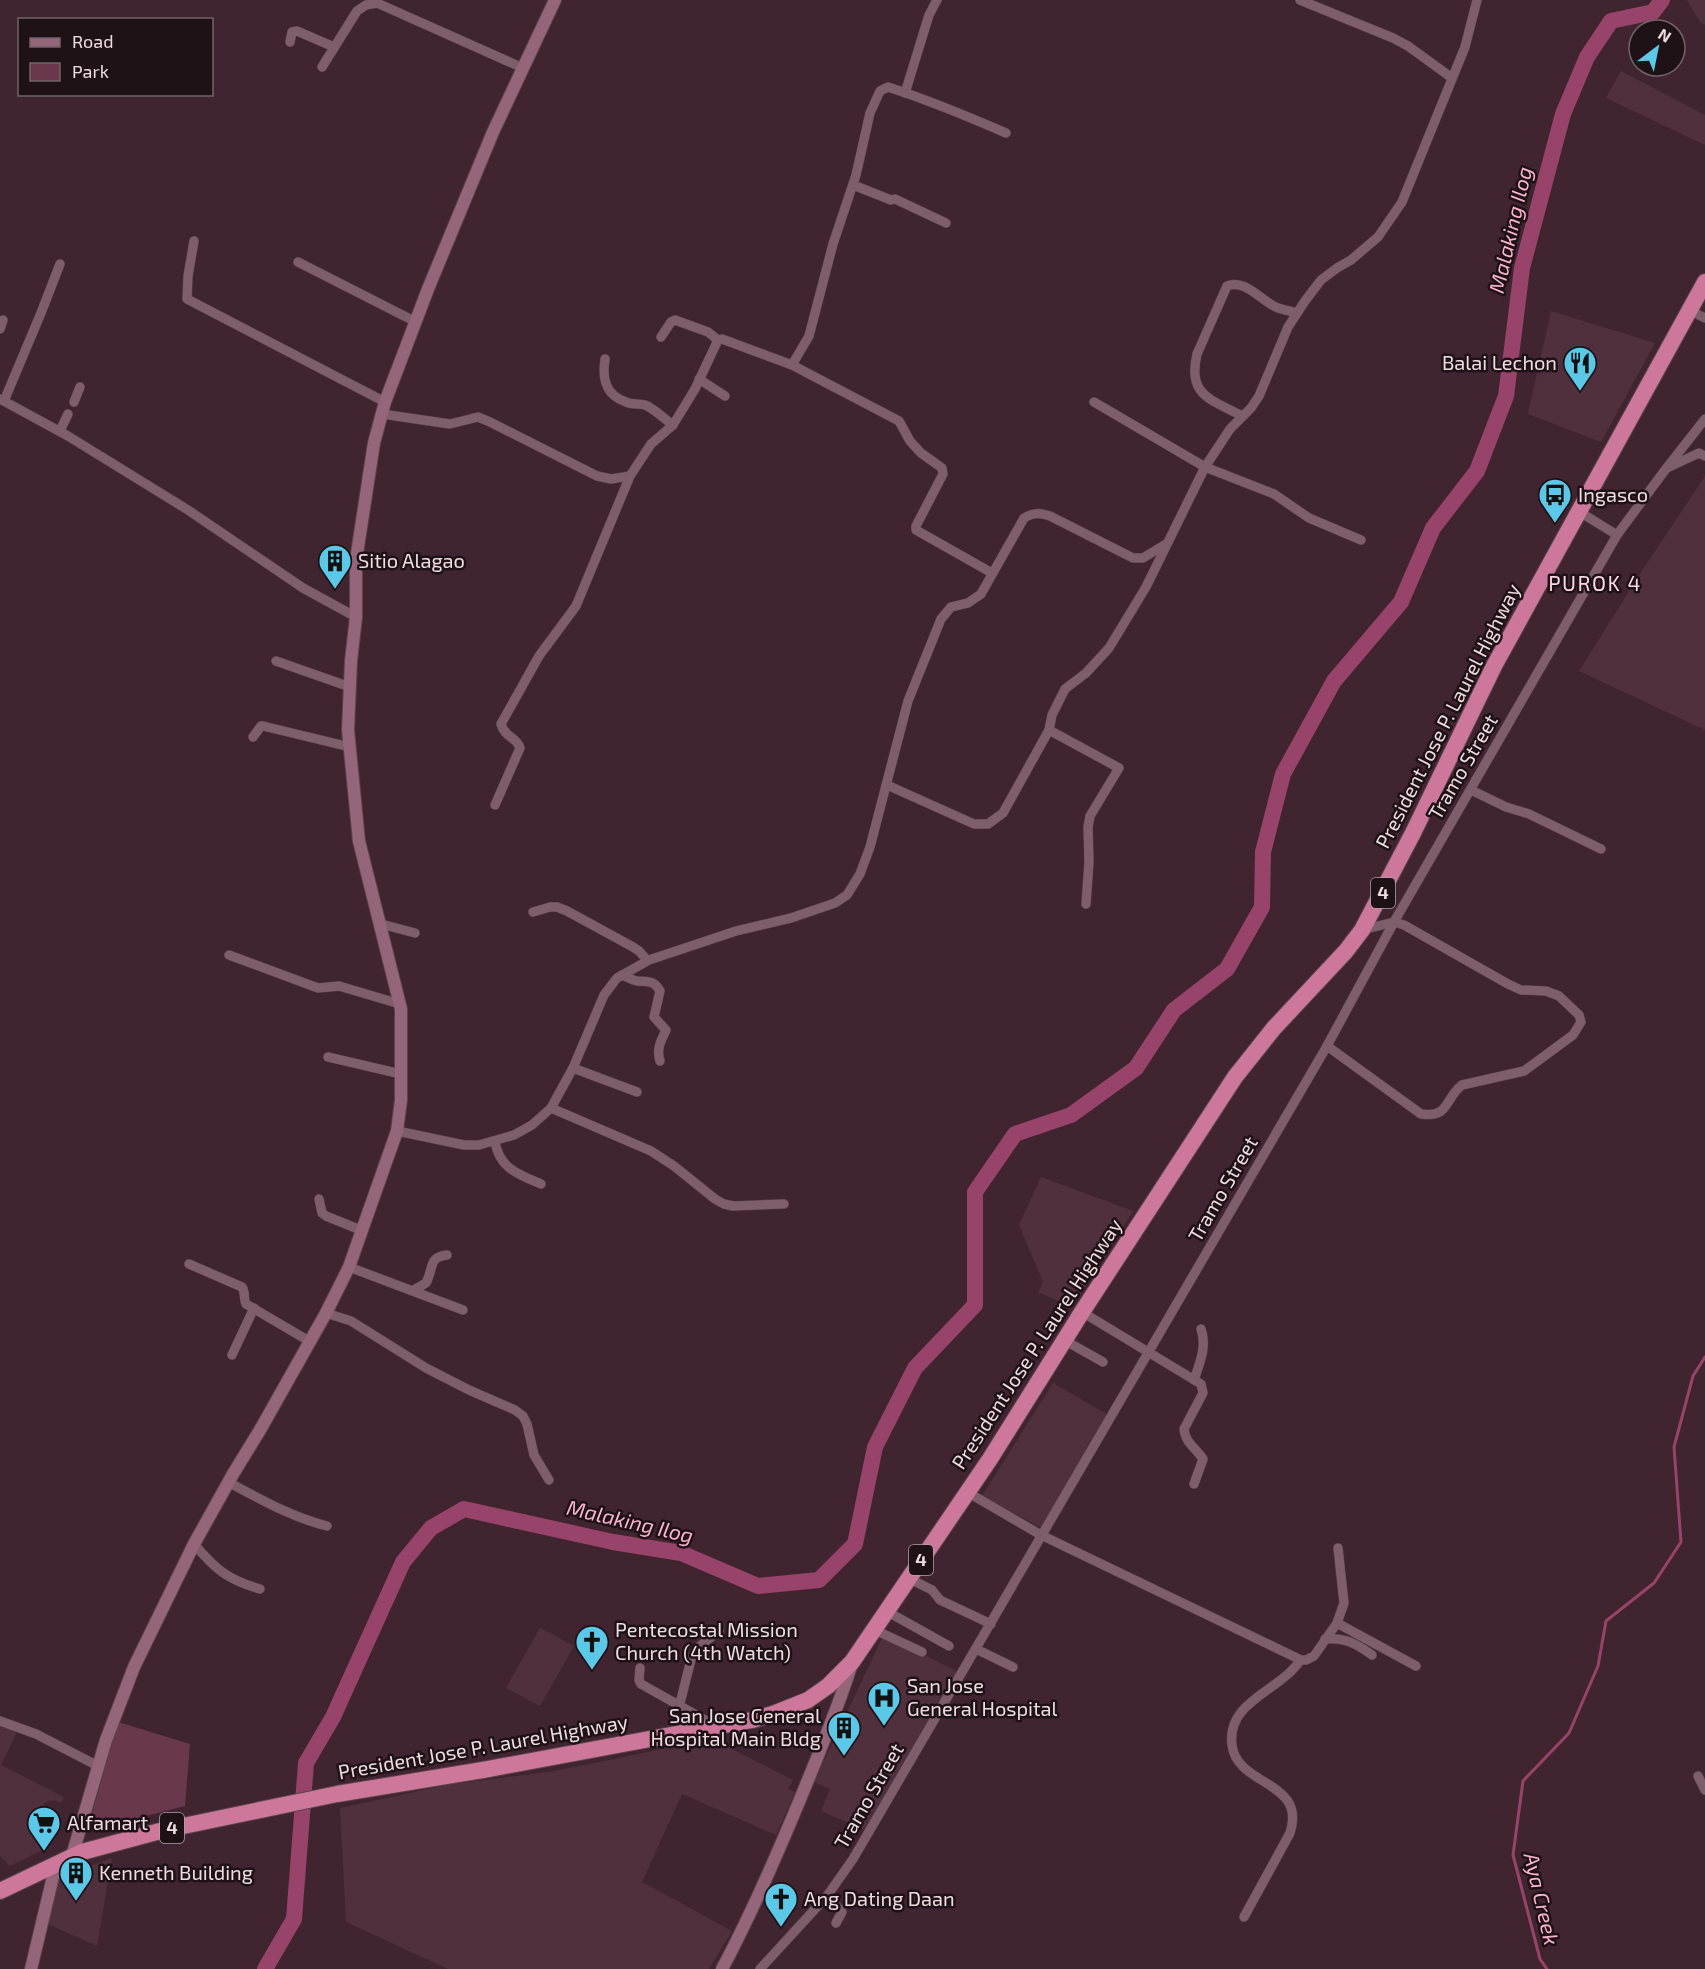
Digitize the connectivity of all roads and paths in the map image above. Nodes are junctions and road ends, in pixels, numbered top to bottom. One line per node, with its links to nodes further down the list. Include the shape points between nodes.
1 (555, 0): 9 (street)
2 (937, 0): 11 (street)
3 (1300, 0): 10 (street, via 1393,38)
4 (1477, 0): 10 (street)
5 (375, 1): 7 (street, via 357,11); 9 (street)
6 (290, 42): 7 (street, via 292,32 297,31)
7 (334, 47): 8 (street)
8 (322, 67)
9 (523, 68): 22 (street)
10 (1452, 78): 20 (street, via 1402,202 1390,221 1369,245 1321,280)
11 (905, 93): 12 (street); 13 (street, via 888,87 880,91 870,113)
12 (1006, 132)
13 (853, 185): 14 (street); 26 (street, via 809,336)
14 (946, 223)
15 (194, 241): 33 (street, via 187,299)
16 (298, 262): 22 (street)
17 (60, 264): 30 (street)
18 (1705, 282): 19 (highway, President Jose P. Laurel Highway / 4)
19 (1689, 310): 21 (street); 43 (highway, President Jose P. Laurel Highway / 4)
20 (1297, 313): 35 (street, via 1259,396); 35 (street, via 1278,308 1243,286 1227,286 1197,354 1195,381 1203,395)
21 (1705, 318)
22 (416, 322): 33 (street)
23 (660, 337): 24 (street, via 675,320 708,332)
24 (718, 340): 26 (street); 27 (street)
25 (605, 359): 37 (street, via 603,379 612,393 627,403 646,405)
26 (792, 365): 47 (street, via 898,421 910,441 942,468 943,474 916,530)
27 (699, 379): 29 (street); 37 (street)
28 (80, 387): 31 (street)
29 (725, 396)
30 (2, 400): 38 (street)
31 (74, 402)
32 (1094, 402): 40 (street)
33 (384, 408): 42 (street, via 450,424 477,417 589,473 611,479); 48 (street, via 374,443 356,561)
34 (68, 414): 38 (street)
35 (1242, 416): 40 (street)
36 (1705, 419): 41 (street, Tramo Street)
37 (673, 425): 42 (street, via 651,444)
38 (60, 431): 48 (street, via 188,510 303,588)
39 (1705, 456): 41 (street, via 1699,453)
40 (1205, 467): 45 (street, via 1274,494 1309,518); 46 (street)
41 (1665, 470): 44 (street, Tramo Street)
42 (630, 476): 56 (street, via 576,606 539,656 501,724 520,748)
43 (1578, 511): 44 (street); 62 (highway, President Jose P. Laurel Highway / 4, via 1494,666)
44 (1617, 535): 55 (street, Tramo Street)
45 (1361, 540)
46 (1166, 544): 47 (street, via 1143,558 1132,558 1050,516 1031,514 1020,523); 51 (street, via 1109,648 1065,689)
47 (993, 573): 54 (street, via 981,594 968,603 951,607 941,619 908,701)
48 (356, 616): 50 (street)
49 (276, 661): 50 (street)
50 (350, 687): 53 (street)
51 (1049, 730): 54 (street, via 1003,813 988,824 974,824); 58 (street, via 1119,768 1090,816)
52 (253, 737): 53 (street, via 263,726)
53 (350, 747): 61 (street, via 358,841)
54 (887, 785): 65 (street, via 860,874 847,895 797,916)
55 (1471, 790): 57 (street); 60 (street, Tramo Street)
56 (495, 805)
57 (1601, 849)
58 (1086, 904)
59 (533, 912): 65 (street, via 550,907 567,911 633,947)
60 (1394, 922): 62 (street); 68 (street, Tramo Street); 68 (street, via 1521,990 1559,996 1579,1015 1581,1022 1574,1035 1524,1071 1462,1085 1442,1112 1433,1116 1421,1114)
61 (381, 924): 63 (street); 67 (street)
62 (1362, 930): 87 (highway, President Jose P. Laurel Highway / 4, via 1245,1062)
63 (415, 933)
64 (229, 955): 67 (street, via 318,988 339,986)
65 (647, 960): 66 (street)
66 (622, 975): 70 (street, via 636,981 651,981 660,991 654,1017 666,1030 658,1048); 71 (street, via 604,995)
67 (400, 1004): 72 (street)
68 (1327, 1046): 92 (street, Tramo Street)
69 (328, 1057): 72 (street)
70 (660, 1061)
71 (573, 1068): 73 (street); 74 (street)
72 (401, 1074): 75 (street)
73 (637, 1092)
74 (551, 1108): 76 (street, via 532,1125); 79 (street, via 651,1151 724,1204)
75 (397, 1131): 76 (street, via 464,1146); 80 (street)
76 (495, 1142): 77 (street, via 499,1159 506,1166)
77 (541, 1184)
78 (319, 1199): 80 (street, via 326,1216)
79 (784, 1204)
80 (363, 1230): 83 (street)
81 (447, 1255): 84 (street, via 434,1259 426,1283)
82 (189, 1264): 85 (street, via 242,1287 244,1301)
83 (349, 1267): 84 (street); 88 (street)
84 (414, 1290): 86 (street)
85 (254, 1308): 91 (street); 93 (street)
86 (463, 1310)
87 (1082, 1312): 90 (highway, President Jose P. Laurel Highway / 4); 92 (street)
88 (326, 1313): 91 (street); 96 (street, via 351,1320 426,1368 515,1410 527,1424 534,1455)
89 (1201, 1329): 95 (street, via 1204,1350)
90 (1064, 1340): 94 (street); 99 (highway, President Jose P. Laurel Highway / 4)
91 (309, 1341): 97 (street)
92 (1149, 1352): 95 (street); 101 (street, Tramo Street)
93 (232, 1355)
94 (1103, 1362)
95 (1194, 1380): 98 (street, via 1201,1384 1203,1393 1184,1430 1203,1459)
96 (549, 1480)
97 (228, 1482): 100 (street, via 284,1512); 102 (street)
98 (1194, 1484)
99 (968, 1492): 101 (street); 104 (highway, President Jose P. Laurel Highway / 4)
100 (327, 1526)
101 (1041, 1535): 108 (street, Tramo Street); 116 (street)
102 (194, 1544): 105 (street, via 222,1574); 124 (street, via 117,1706)
103 (1338, 1548): 107 (street, via 1344,1603)
104 (908, 1578): 106 (highway, President Jose P. Laurel Highway / 4); 108 (street, via 932,1590 940,1600)
105 (260, 1588)
106 (888, 1612): 109 (highway, President Jose P. Laurel Highway / 4); 112 (street)
107 (1337, 1623): 111 (street); 118 (street)
108 (991, 1624): 113 (street, Tramo Street)
109 (875, 1630): 114 (street); 117 (highway, President Jose P. Laurel Highway / 4)
110 (719, 1632): 121 (street, via 692,1656)
111 (1325, 1639): 115 (street, via 1349,1641); 116 (street, via 1314,1656)
112 (950, 1646)
113 (976, 1649): 119 (street); 130 (street, Tramo Street, via 853,1859)
114 (922, 1652)
115 (1372, 1654)
116 (1301, 1660): 131 (street, via 1246,1706 1232,1730 1232,1748 1239,1764 1281,1793 1290,1804 1294,1821)
117 (852, 1662): 123 (highway, President Jose P. Laurel Highway / 4, via 808,1700 773,1714); 134 (street, via 775,1860)
118 (1416, 1666)
119 (1013, 1667)
120 (640, 1668): 121 (street, via 639,1683)
121 (679, 1707): 123 (street)
122 (0, 1721): 124 (street, via 36,1734)
123 (716, 1726): 127 (highway, President Jose P. Laurel Highway / 4, via 337,1794 164,1830)
124 (98, 1766): 127 (street)
125 (1698, 1776): 126 (street)
126 (1705, 1790)
127 (72, 1856): 128 (highway, President Jose P. Laurel Highway / 4)
128 (56, 1864): 129 (highway, President Jose P. Laurel Highway / 4); 133 (street)
129 (0, 1891)
130 (827, 1896): 132 (street, via 842,1912); 135 (street, Tramo Street)
131 (1244, 1917)
132 (836, 1923)
133 (31, 1969)
134 (722, 1969)
135 (760, 1969)

